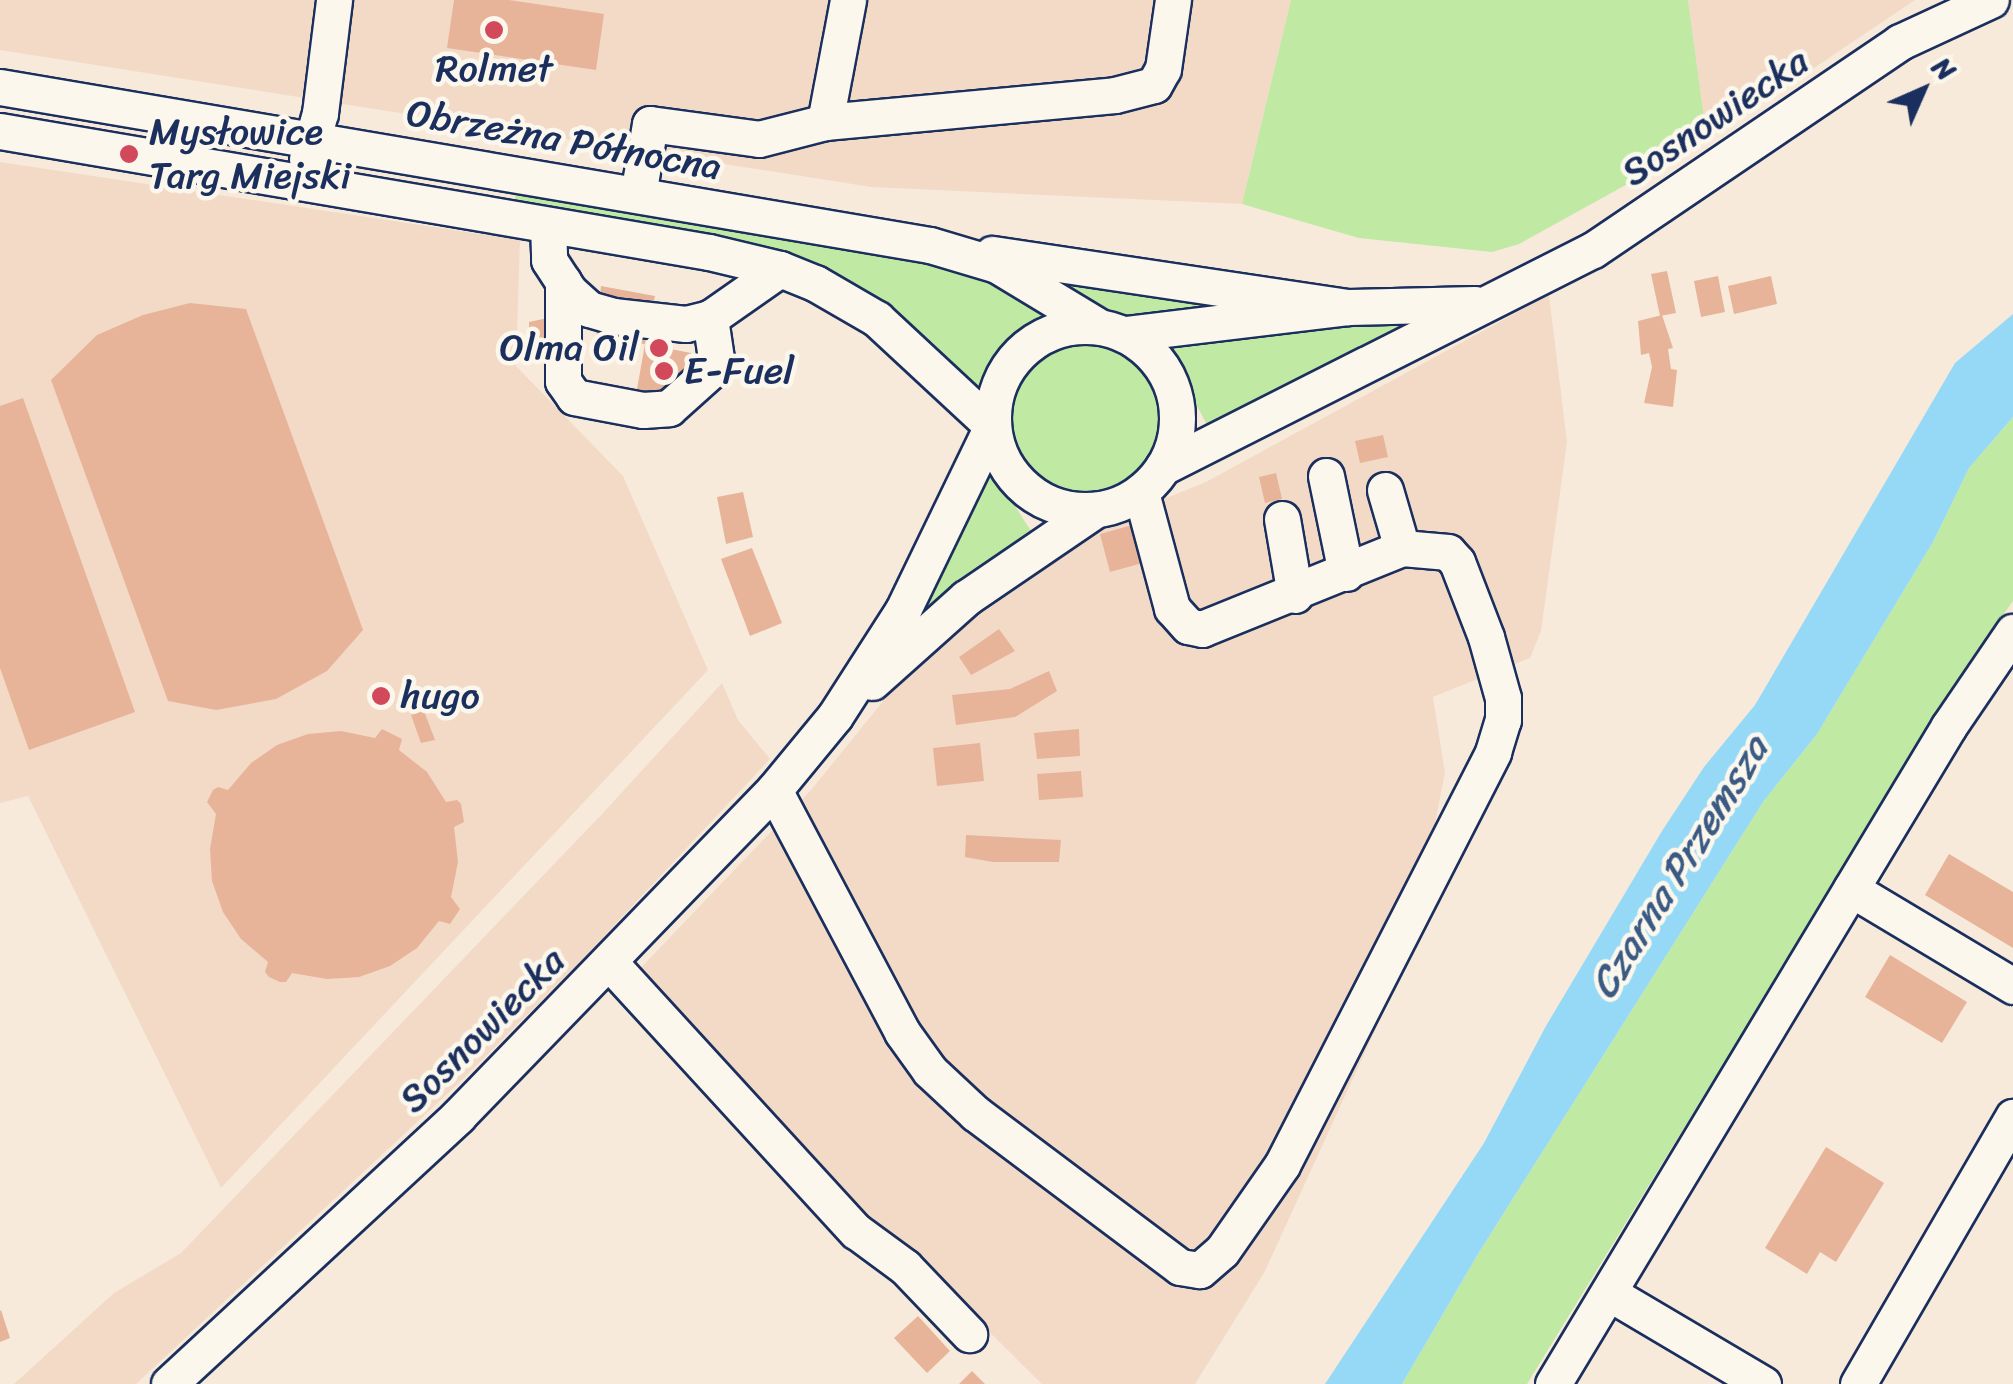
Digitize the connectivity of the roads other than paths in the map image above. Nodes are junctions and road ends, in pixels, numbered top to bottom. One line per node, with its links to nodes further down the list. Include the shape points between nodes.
1 (334, 0): 8 (street, via 320,113)
2 (848, 0): 6 (street)
3 (1173, 0): 6 (street, via 1163,69 1154,84 1115,95)
4 (1991, 0): 15 (street, Sosnowiecka, via 1900,42 1593,250)
5 (0, 87): 8 (street, Obrzeżna Północna)
6 (825, 122): 10 (street, via 759,139 650,124)
7 (0, 131): 9 (street)
8 (310, 140): 9 (street); 10 (street, Obrzeżna Północna)
9 (303, 184): 11 (street)
10 (638, 196): 12 (street, Obrzeżna Północna)
11 (548, 225): 13 (street); 14 (street, via 550,260)
12 (930, 245): 16 (street); 19 (street, Obrzeżna Północna, via 996,265)
13 (780, 269): 17 (street); 20 (street, via 876,320)
14 (564, 281): 17 (street, via 589,309 613,316 686,324); 17 (street, via 557,371 574,397 669,408 717,365); 18 (street, via 544,295)
15 (1486, 304): 16 (street, Sosnowiecka); 22 (street, Sosnowiecka)
16 (1347, 307): 19 (street, Sosnowiecka)
17 (710, 318)
18 (540, 320)
19 (1111, 329): 20 (street, Sosnowiecka, via 1054,330 1027,344 1006,367); 22 (street, via 1156,358 1174,392 1174,444)
20 (992, 426): 24 (street, via 1009,471 1026,489 1070,509); 30 (street, Sosnowiecka, via 903,610)
21 (1326, 476): 27 (street)
22 (1152, 480): 24 (street, Sosnowiecka, via 1119,504); 28 (street, via 1172,608 1188,626 1202,630)
23 (1385, 490): 26 (street)
24 (1095, 510): 30 (street, Sosnowiecka, via 966,598)
25 (1282, 519): 28 (street)
26 (1402, 548): 27 (street); 31 (street, via 1448,552 1457,562 1500,680 1503,720 1493,752 1282,1165 1222,1251 1200,1270 1180,1267 975,1114 930,1070 902,1032)
27 (1346, 573): 28 (street)
28 (1296, 595)
29 (2013, 632): 32 (street)
30 (835, 716): 31 (street, Sosnowiecka)
31 (774, 790): 33 (street, Sosnowiecka)
32 (1852, 890): 34 (street); 36 (street)
33 (610, 963): 37 (street, via 856,1231 905,1267); 38 (street, Sosnowiecka, via 458,1116)
34 (2013, 986)
35 (2013, 1116): 41 (street)
36 (1608, 1293): 39 (street); 40 (street)
37 (970, 1334)
38 (169, 1384)
39 (1553, 1384)
40 (1763, 1384)
41 (1858, 1384)

